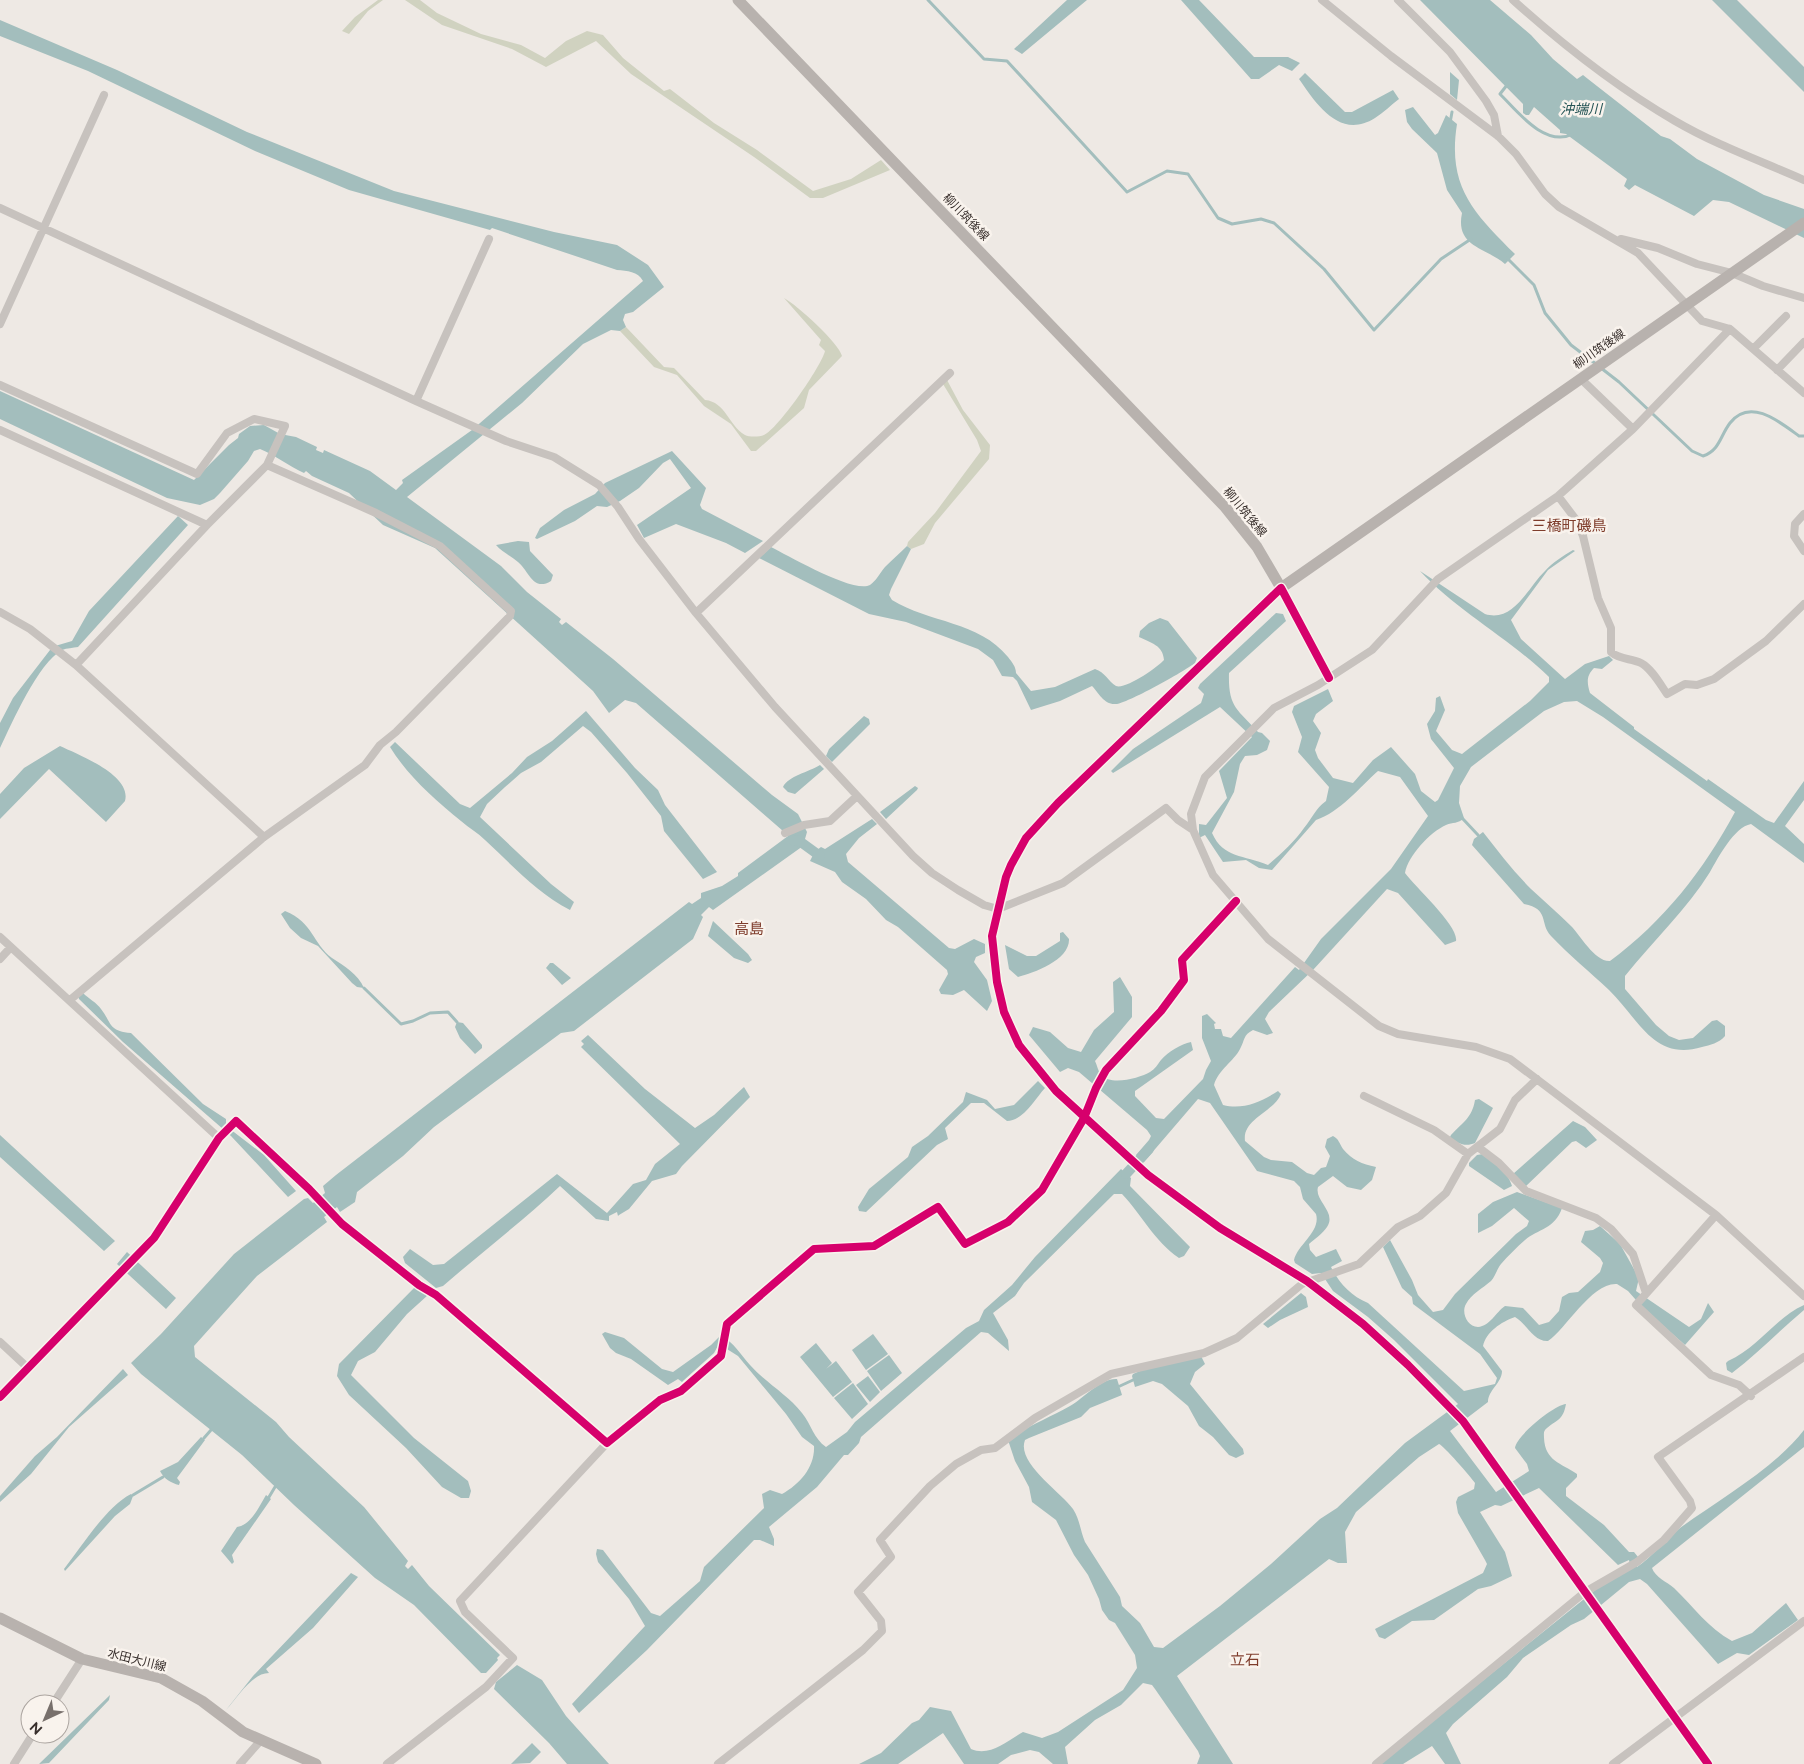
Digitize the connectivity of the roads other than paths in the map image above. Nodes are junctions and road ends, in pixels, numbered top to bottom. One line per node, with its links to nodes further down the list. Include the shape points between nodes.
1 (738, 0): 34 (main road, 柳川筑後線, via 1214,496 1257,547)
2 (1322, 0): 6 (street)
3 (1398, 0): 6 (street, via 1450,52 1494,114)
4 (1513, 0): 7 (street, via 1567,47 1676,122 1758,162)
5 (104, 95): 10 (street)
6 (1498, 136): 11 (street, via 1559,207)
7 (1804, 180)
8 (0, 208): 10 (street)
9 (1804, 223): 13 (main road, 柳川筑後線)
10 (44, 228): 17 (street); 26 (street)
11 (1615, 238): 13 (street, via 1658,248 1697,264); 15 (street, via 1638,253)
12 (489, 239): 26 (street)
13 (1737, 269): 14 (street, via 1763,286); 15 (main road, 柳川筑後線)
14 (1804, 298)
15 (1686, 305): 18 (street, via 1702,320); 23 (main road, 柳川筑後線)
16 (1786, 316): 20 (street)
17 (0, 324)
18 (1730, 329): 20 (street); 27 (street)
19 (1804, 342): 21 (street)
20 (1753, 349): 21 (street)
21 (1777, 370): 25 (street)
22 (950, 373): 37 (street)
23 (1581, 378): 27 (street); 34 (main road, 柳川筑後線)
24 (0, 385): 29 (street, via 197,474 227,433 254,419 285,426)
25 (1804, 393)
26 (416, 401): 37 (street, via 500,438 554,457 599,485)
27 (1633, 429): 30 (street)
28 (0, 430): 32 (street)
29 (267, 465): 32 (street); 43 (street, via 376,513 440,546 511,611 510,616 380,745 365,765)
30 (1558, 496): 35 (street, via 1583,536 1598,598 1610,628 1612,652 1647,666 1667,694 1685,684 1697,685 1714,679 1766,642); 39 (street, via 1438,579 1372,650)
31 (1804, 514): 33 (street, via 1794,524 1794,536)
32 (207, 525): 38 (street)
33 (1804, 550)
34 (1281, 588): 39 (street); 45 (street, via 1090,771 1026,838 1011,865)
35 (1804, 604)
36 (0, 612): 38 (street, via 30,629)
37 (696, 613): 40 (street, via 775,707)
38 (76, 665): 43 (street)
39 (1329, 678): 41 (street, via 1274,708 1205,777 1191,814)
40 (857, 796): 42 (street, via 830,821 804,825); 45 (street, via 932,873 984,905)
41 (1193, 830): 44 (street, via 1213,875); 45 (street, via 1166,808 1063,883)
42 (785, 834)
43 (264, 837): 49 (street)
44 (1236, 901): 50 (street, via 1268,939 1380,1026 1398,1034 1476,1047 1510,1059); 52 (street, via 1182,960 1184,980 1104,1075)
45 (998, 909): 52 (street, via 992,936 993,957 1004,1012 1019,1045 1033,1064)
46 (0, 937): 47 (street)
47 (11, 947): 48 (street); 49 (street)
48 (0, 958)
49 (70, 1000): 53 (street)
50 (1537, 1079): 54 (street, via 1515,1100 1500,1129); 56 (street)
51 (1364, 1096): 55 (street, via 1434,1130)
52 (1084, 1118): 57 (street, via 1148,1175 1220,1228); 65 (street, via 1042,1190 1008,1222 965,1244 938,1207 874,1246 814,1248 727,1324 721,1356 681,1391 660,1400)
53 (219, 1138): 62 (street, via 147,1245); 65 (street, via 236,1121 342,1224 436,1295)
54 (1478, 1147): 55 (street); 58 (street, via 1500,1163 1526,1191 1596,1218 1611,1229 1633,1254)
55 (1468, 1154): 57 (street, via 1446,1193 1420,1216 1398,1227 1359,1264)
56 (1716, 1216): 58 (street); 59 (street)
57 (1307, 1281): 66 (street, via 1364,1324 1463,1421); 78 (street, via 1237,1338 1204,1353 1110,1374 1035,1418 995,1448 982,1450 956,1464 930,1486 880,1540 891,1557 858,1592 881,1620 882,1631 863,1650)
58 (1646, 1293): 63 (street, via 1636,1305 1711,1375 1739,1385)
59 (1804, 1296)
60 (0, 1342): 62 (street)
61 (1804, 1357): 63 (street)
62 (28, 1368): 64 (street)
63 (1751, 1396): 66 (street, via 1658,1457 1692,1508 1664,1540 1637,1562)
64 (0, 1397)
65 (607, 1443): 77 (street, via 460,1601 465,1612 513,1658 486,1687)
66 (1585, 1592): 71 (street); 79 (street)
67 (0, 1618): 69 (main road, 水田大川線)
68 (1804, 1621): 71 (street)
69 (82, 1659): 70 (street); 72 (main road, 水田大川線, via 161,1678 202,1701 243,1732)
70 (59, 1694)
71 (1674, 1717): 80 (street); 81 (street)
72 (261, 1740): 75 (street); 76 (main road, 水田大川線)
73 (27, 1744): 74 (street)
74 (14, 1764)
75 (240, 1764)
76 (316, 1764)
77 (387, 1764)
78 (718, 1764)
79 (1376, 1764)
80 (1613, 1764)
81 (1708, 1764)

